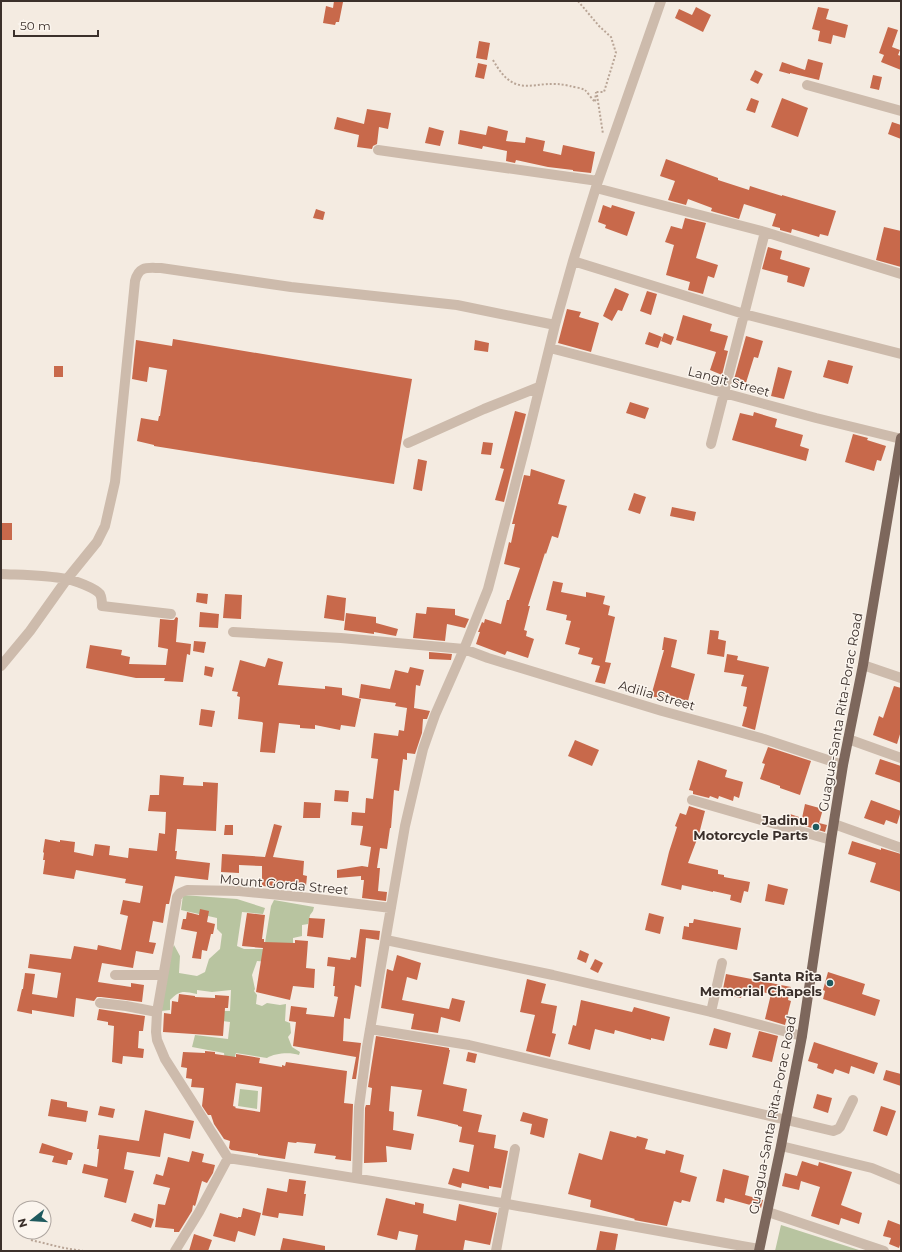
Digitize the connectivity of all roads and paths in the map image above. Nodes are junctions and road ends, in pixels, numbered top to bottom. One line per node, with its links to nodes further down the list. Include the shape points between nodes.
1 (578, 1): 5 (path, via 610,37 616,53 604,92)
2 (661, 1): 7 (street)
3 (493, 60): 5 (path, via 500,72 517,84 564,84 584,90 595,102)
4 (807, 85): 6 (street)
5 (596, 92): 7 (path, via 604,138)
6 (901, 110)
7 (612, 143): 9 (street)
8 (378, 150): 9 (street)
9 (597, 184): 10 (street); 11 (street)
10 (765, 232): 12 (street); 13 (street)
11 (573, 261): 13 (street); 14 (street)
12 (901, 274)
13 (744, 314): 16 (street); 18 (street)
14 (555, 325): 15 (street); 23 (street, via 456,305 291,287 161,268 142,269 135,281 115,482 110,507 97,542)
15 (550, 348): 17 (street); 18 (street, Langit Street)
16 (901, 354)
17 (539, 387): 20 (street); 26 (street, via 488,589)
18 (724, 392): 19 (street, Langit Street); 21 (street)
19 (901, 439): 27 (main road, Guagua-Santa Rita-Porac Road)
20 (408, 443)
21 (711, 444)
22 (1, 574): 23 (street)
23 (67, 579): 24 (street, via 97,592 102,600 102,606); 28 (street)
24 (171, 614)
25 (233, 632): 26 (street, Adilia Street)
26 (464, 649): 32 (street, Adilia Street, via 662,711 764,738); 37 (street, via 434,715 423,749 405,826)
27 (862, 665): 29 (street); 30 (main road, Guagua-Santa Rita-Porac Road)
28 (1, 666)
29 (901, 678)
30 (848, 739): 31 (street); 32 (main road, Guagua-Santa Rita-Porac Road)
31 (901, 758)
32 (843, 766): 34 (main road, Guagua-Santa Rita-Porac Road)
33 (692, 800): 35 (street)
34 (834, 824): 35 (main road, Guagua-Santa Rita-Porac Road); 36 (street)
35 (831, 840): 46 (main road, Guagua-Santa Rita-Porac Road)
36 (901, 848)
37 (391, 908): 38 (street); 41 (street, Mount Gorda Street, via 300,897 187,890 177,897)
38 (386, 940): 44 (street); 45 (street)
39 (722, 963): 44 (street)
40 (114, 975): 41 (street)
41 (163, 975): 43 (street)
42 (100, 1003): 43 (street)
43 (157, 1012): 51 (street, via 157,1040 165,1059)
44 (711, 1012): 46 (street)
45 (370, 1029): 48 (street, via 469,1045); 52 (street, via 358,1108)
46 (802, 1036): 48 (main road, Guagua-Santa Rita-Porac Road)
47 (853, 1100): 48 (street, via 836,1131)
48 (786, 1120): 49 (main road, Guagua-Santa Rita-Porac Road)
49 (781, 1146): 53 (street, via 872,1168); 55 (main road, Guagua-Santa Rita-Porac Road)
50 (515, 1149): 54 (street)
51 (228, 1158): 52 (street); 59 (street)
52 (357, 1178): 54 (street)
53 (901, 1180)
54 (505, 1203): 57 (street); 60 (street)
55 (768, 1212): 57 (main road, Guagua-Santa Rita-Porac Road); 61 (street)
56 (31, 1240): 58 (path)
57 (759, 1250)
58 (83, 1251)
59 (175, 1251)
60 (496, 1251)
61 (884, 1251)

